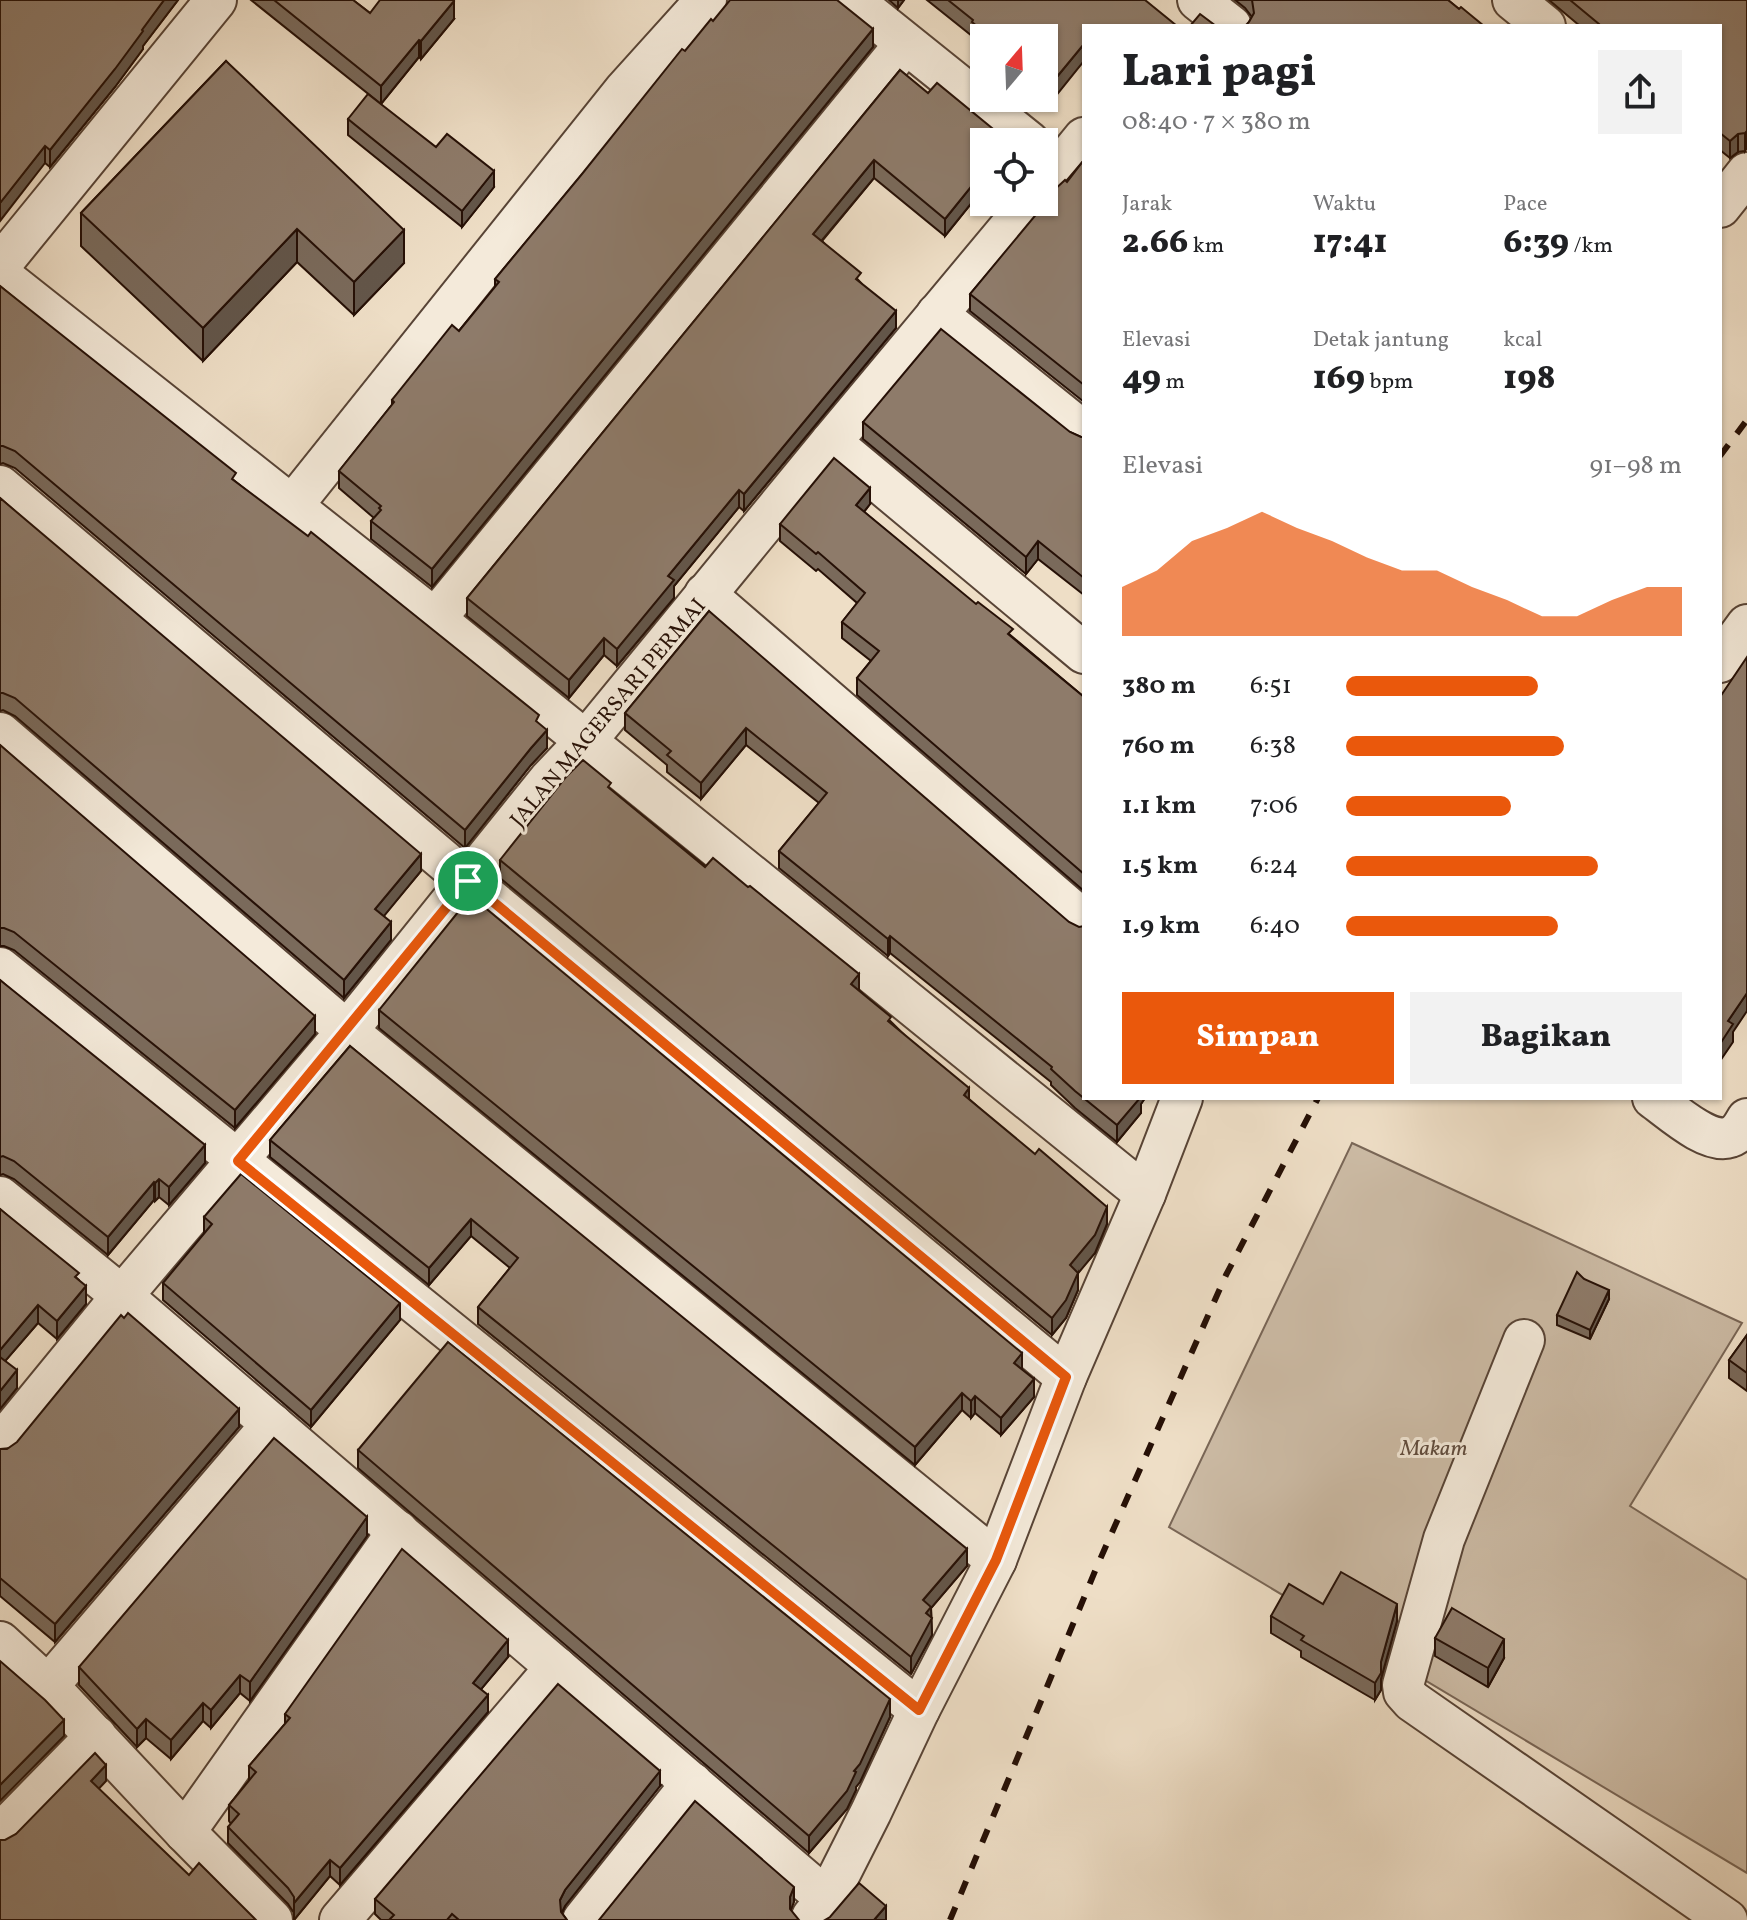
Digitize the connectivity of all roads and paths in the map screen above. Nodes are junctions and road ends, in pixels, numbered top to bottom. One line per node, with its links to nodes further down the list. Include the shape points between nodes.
1 (216, 0): 12 (street)
2 (706, 0): 18 (street, via 624,91)
3 (852, 0): 9 (street)
4 (1197, 0): 6 (street); 7 (street)
5 (1513, 0): 8 (street)
6 (1177, 24)
7 (1228, 24)
8 (1543, 24)
9 (905, 44): 10 (street); 20 (street)
10 (1011, 128)
11 (1019, 216): 14 (street, JALAN MAGERSARI PERMAI)
12 (0, 265)
13 (0, 275): 18 (street)
14 (937, 314): 15 (street); 16 (street, JALAN MAGERSARI PERMAI)
15 (1082, 430)
16 (831, 442): 19 (street, JALAN MAGERSARI PERMAI); 22 (street)
17 (0, 486): 26 (street)
18 (292, 506): 20 (street)
19 (705, 594): 25 (street, JALAN MAGERSARI PERMAI); 27 (street)
20 (435, 619): 25 (street)
21 (1747, 625): 23 (street)
22 (1082, 651)
23 (1722, 659)
24 (0, 733): 29 (street)
25 (585, 742): 26 (street, JALAN MAGERSARI PERMAI); 34 (street)
26 (468, 881): 29 (street, JALAN MAGERSARI PERMAI); 38 (street)
27 (1082, 919)
28 (0, 968): 33 (street)
29 (347, 1031): 33 (street, JALAN MAGERSARI PERMAI); 42 (street)
30 (1181, 1100): 34 (street)
31 (1656, 1100): 32 (street, via 1708,1136 1731,1137)
32 (1747, 1119)
33 (238, 1161): 36 (street, JALAN MAGERSARI PERMAI); 46 (street)
34 (1145, 1194): 38 (street)
35 (0, 1197): 36 (street)
36 (122, 1296): 39 (street); 40 (street, JALAN MAGERSARI PERMAI)
37 (1524, 1340): 55 (street, via 1444,1539 1404,1692)
38 (1066, 1377): 42 (street)
39 (272, 1424): 41 (street); 45 (street)
40 (0, 1445)
41 (398, 1531): 44 (street); 49 (street)
42 (996, 1560): 46 (street)
43 (0, 1642): 45 (street)
44 (556, 1667): 48 (street); 53 (street)
45 (48, 1686): 47 (street)
46 (919, 1710): 51 (street)
47 (96, 1736): 49 (street); 50 (street)
48 (692, 1783): 51 (street); 54 (street)
49 (185, 1832): 52 (street)
50 (0, 1834)
51 (818, 1909)
52 (254, 1913)
53 (340, 1920)
54 (583, 1920)
55 (1727, 1920)

